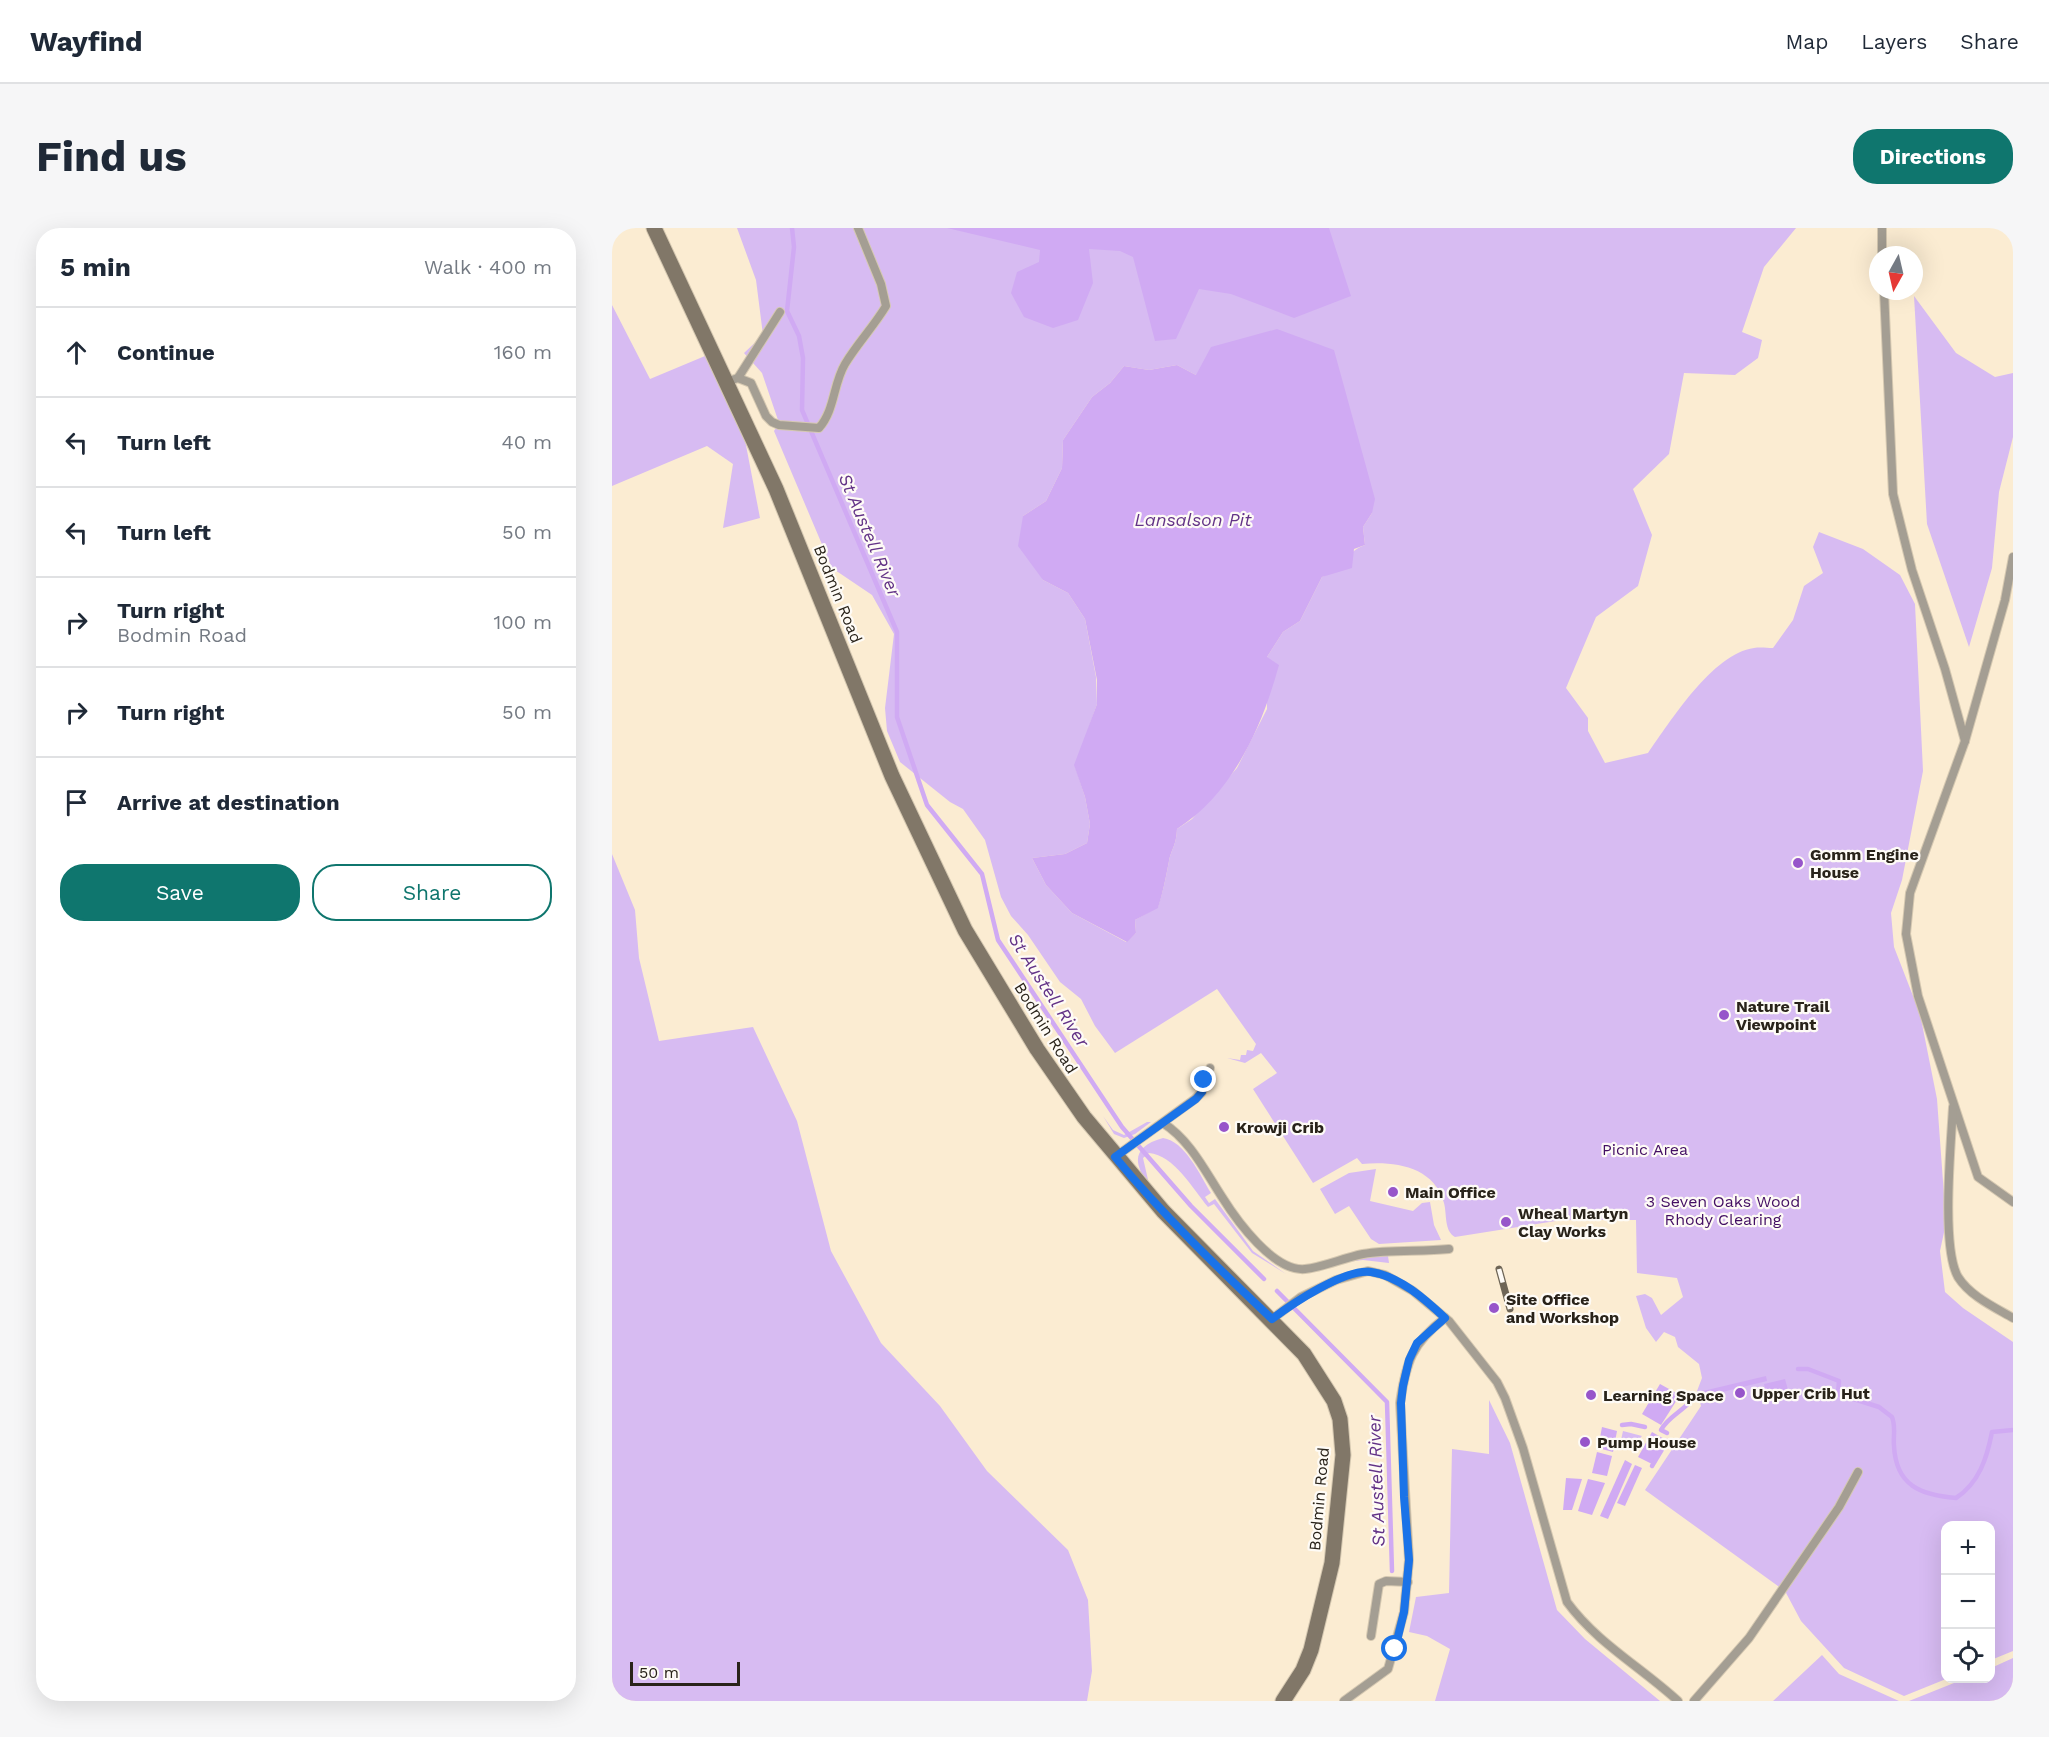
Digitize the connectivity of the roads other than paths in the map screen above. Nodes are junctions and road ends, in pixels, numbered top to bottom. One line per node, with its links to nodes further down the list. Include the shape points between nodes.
1 (654, 228): 7 (main road, Bodmin Road)
2 (858, 228): 7 (lane, via 886,306 837,378 826,420 816,427 779,425 766,416 751,383)
3 (1882, 228): 4 (lane)
4 (1882, 246)
5 (1884, 300): 9 (lane, via 1893,495)
6 (780, 312): 7 (lane)
7 (732, 380): 13 (main road, Bodmin Road, via 892,776 965,930 1061,1085)
8 (2013, 557): 9 (lane, via 2005,600)
9 (1965, 741): 11 (lane, via 1910,893 1906,934 1918,996)
10 (1210, 1068): 12 (lane, via 1202,1092)
11 (1953, 1100): 14 (lane, via 1978,1177); 18 (lane, via 1948,1235 1958,1276 1975,1295)
12 (1163, 1122): 13 (lane); 15 (lane, via 1189,1146 1255,1240 1292,1269 1364,1254)
13 (1120, 1154): 16 (main road, Bodmin Road, via 1186,1236)
14 (2013, 1202)
15 (1449, 1249)
16 (1277, 1315): 17 (lane, via 1336,1280 1368,1271 1385,1275 1413,1291); 22 (main road, Bodmin Road, via 1327,1386 1340,1419 1343,1455 1340,1501 1322,1612 1303,1670)
17 (1445, 1318): 20 (lane, via 1417,1343 1403,1386); 24 (lane, via 1497,1382 1505,1398 1567,1602 1598,1637)
18 (2013, 1318)
19 (1858, 1472): 25 (lane, via 1839,1508 1749,1638)
20 (1408, 1582): 21 (lane, via 1378,1584); 23 (lane, via 1388,1669)
21 (1371, 1636)
22 (1283, 1701)
23 (1344, 1701)
24 (1678, 1701)
25 (1694, 1701)

